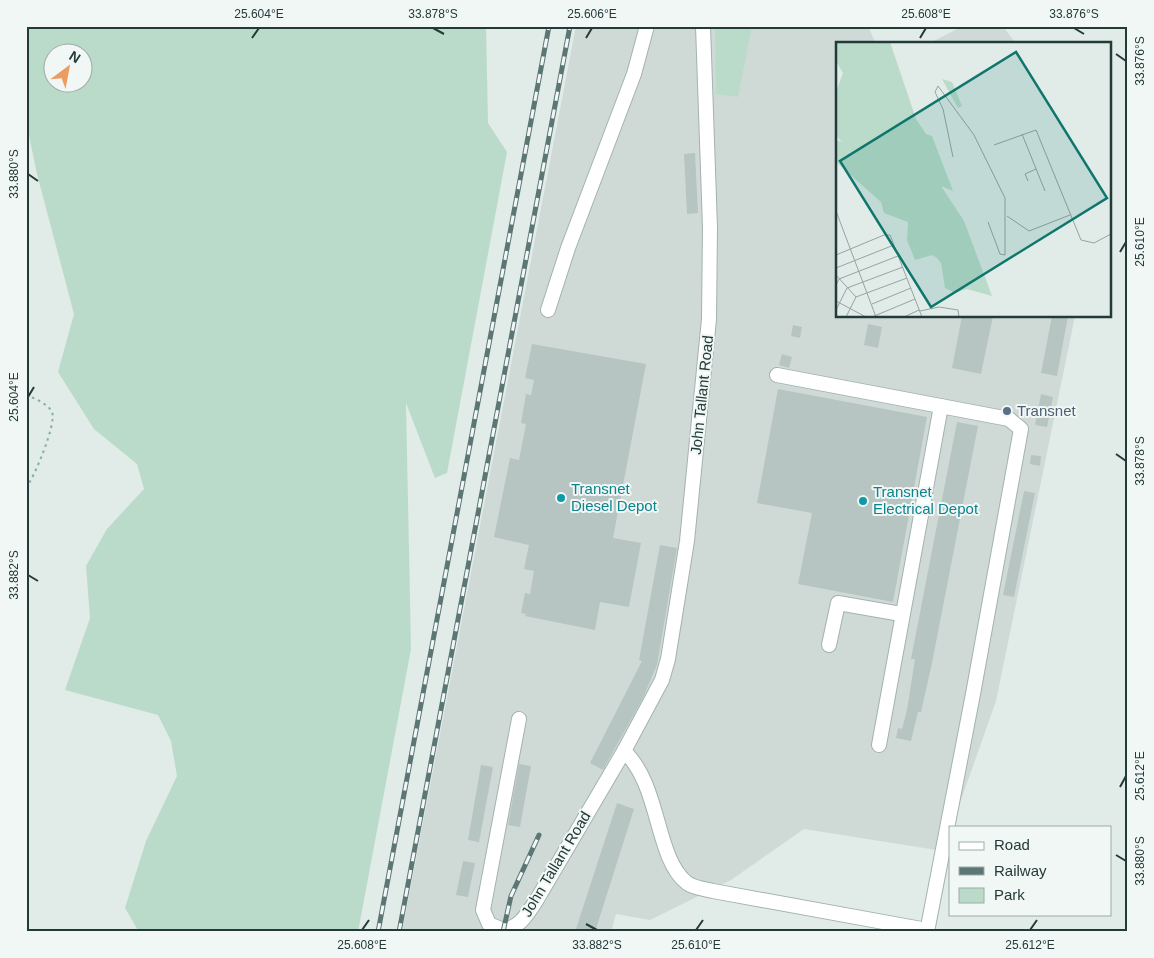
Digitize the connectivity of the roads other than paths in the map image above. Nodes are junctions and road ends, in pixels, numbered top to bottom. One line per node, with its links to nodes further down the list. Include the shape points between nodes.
1 (647, 26): 3 (lane, via 634,74 577,222)
2 (704, 26): 10 (lane, John Tallant Road, via 711,270 702,407 687,541 667,664 662,680)
3 (548, 310)
4 (777, 375): 5 (lane)
5 (941, 406): 6 (lane); 12 (lane, via 1009,419 1021,429 974,694)
6 (901, 614): 7 (lane, via 838,603); 9 (lane)
7 (829, 645)
8 (519, 719): 10 (lane, John Tallant Road, via 484,898 487,922 499,929 514,927 528,912)
9 (879, 745)
10 (624, 751): 11 (lane, via 643,774 674,865 688,884)
11 (886, 924): 12 (lane); 13 (lane)
12 (927, 931)
13 (899, 932)

